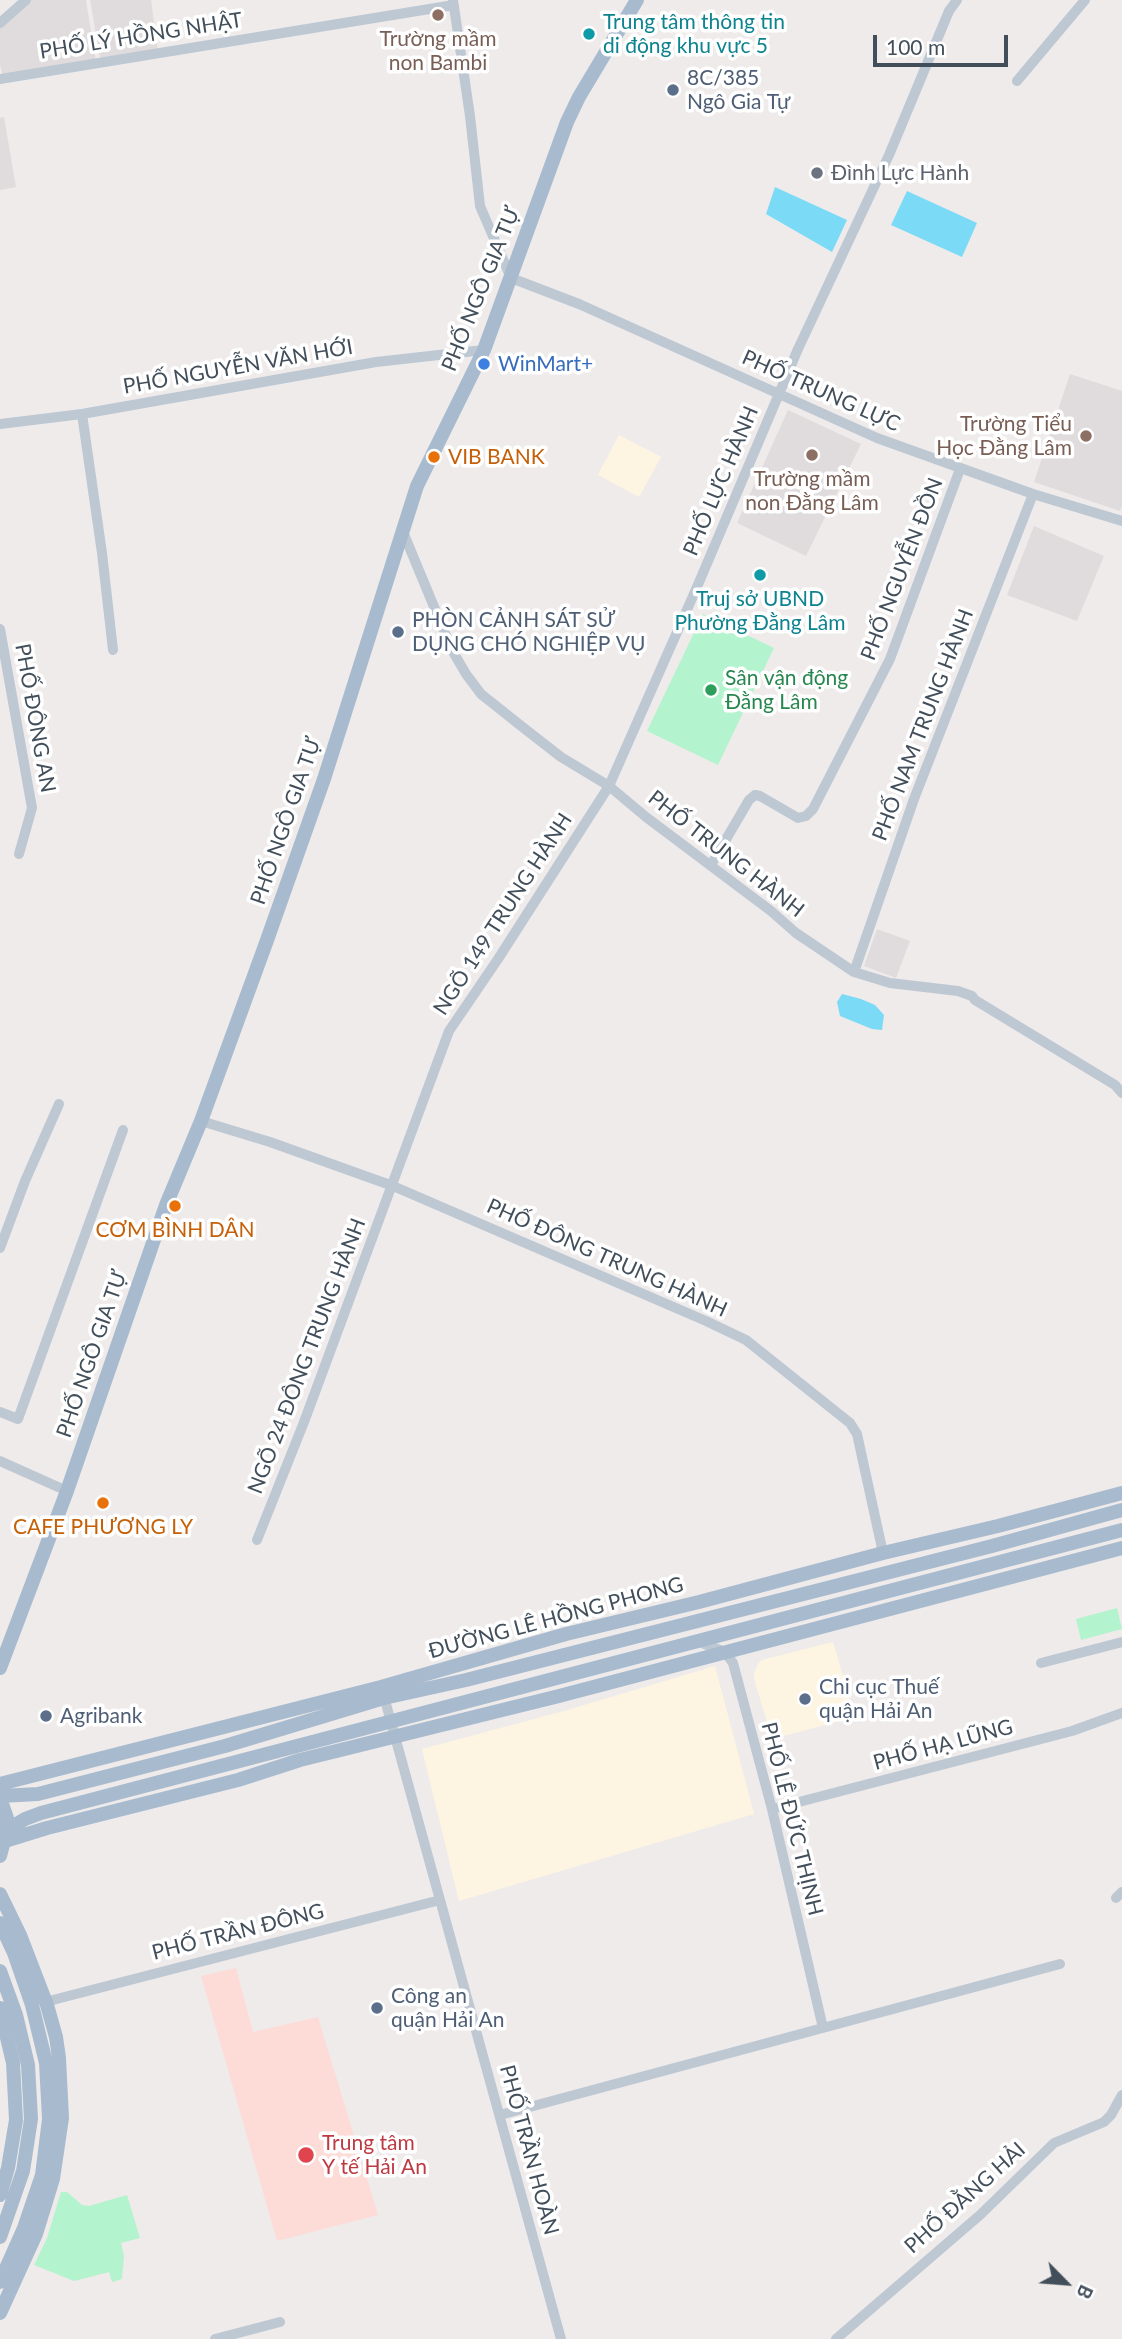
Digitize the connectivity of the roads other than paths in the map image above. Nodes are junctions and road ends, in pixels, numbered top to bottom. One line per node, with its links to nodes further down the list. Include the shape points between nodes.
1 (26, 0): 6 (street)
2 (637, 0): 9 (main road, PHỐ NGÔ GIA TỰ, via 575,105)
3 (957, 0): 11 (street, PHỐ LỰC HÀNH)
4 (1085, 0): 8 (street)
5 (454, 3): 7 (street, PHỐ LÝ HỒNG NHẬT); 9 (street, via 480,206)
6 (0, 23)
7 (0, 79)
8 (1017, 82)
9 (511, 278): 10 (main road, PHỐ NGÔ GIA TỰ); 11 (street, PHỐ TRUNG LỰC)
10 (484, 350): 12 (street, PHỐ NGUYỄN VĂN HỚI, via 376,362); 17 (main road, PHỐ NGÔ GIA TỰ, via 417,486)
11 (778, 394): 14 (street, PHỐ TRUNG LỰC); 20 (street, PHỐ LỰC HÀNH)
12 (82, 414): 13 (street, PHỐ NGUYỄN VĂN HỚI); 19 (street)
13 (0, 424)
14 (960, 469): 15 (street, PHỐ TRUNG LỰC); 22 (street, PHỐ NGUYỄN ĐỒN, via 890,659 813,809 798,818 755,795)
15 (1033, 494): 16 (street, PHỐ TRUNG LỰC); 23 (street, PHỐ NAM TRUNG HÀNH, via 914,799)
16 (1122, 521)
17 (403, 533): 20 (street, PHỐ TRUNG HÀNH, via 452,650 481,694 561,757); 26 (main road, PHỐ NGÔ GIA TỰ, via 324,779)
18 (0, 629): 21 (street, PHỐ ĐÔNG AN, via 32,808)
19 (113, 650)
20 (609, 786): 22 (street, PHỐ TRUNG HÀNH); 28 (street, NGÕ 149 TRUNG HÀNH, via 449,1031)
21 (19, 854)
22 (711, 865): 23 (street, PHỐ TRUNG HÀNH, via 796,933)
23 (855, 972): 24 (street, PHỐ TRUNG HÀNH, via 890,983 972,996)
24 (1122, 1093)
25 (59, 1104): 29 (street)
26 (201, 1121): 28 (street, PHỐ ĐÔNG TRUNG HÀNH); 32 (main road, PHỐ NGÔ GIA TỰ, via 166,1205)
27 (123, 1130): 30 (street, via 18,1419)
28 (393, 1186): 37 (street, NGÕ 24 ĐÔNG TRUNG HÀNH); 40 (street, PHỐ ĐÔNG TRUNG HÀNH, via 746,1340 850,1423 857,1434)
29 (0, 1248)
30 (0, 1412)
31 (0, 1461): 32 (street)
32 (67, 1491): 47 (main road, PHỐ NGÔ GIA TỰ)
33 (1122, 1493): 35 (main road, ĐƯỜNG LÊ HỒNG PHONG)
34 (1122, 1510): 38 (main road, ĐƯỜNG LÊ HỒNG PHONG)
35 (998, 1526): 38 (main road); 40 (main road, ĐƯỜNG LÊ HỒNG PHONG)
36 (1122, 1530): 41 (main road)
37 (257, 1540)
38 (1001, 1543): 41 (main road); 48 (main road, ĐƯỜNG LÊ HỒNG PHONG, via 466,1679)
39 (1122, 1548): 42 (main road)
40 (883, 1553): 48 (main road, ĐƯỜNG LÊ HỒNG PHONG, via 566,1634)
41 (1004, 1559): 42 (main road); 43 (main road)
42 (1008, 1577): 45 (main road)
43 (697, 1642): 45 (street); 50 (main road)
44 (1122, 1642): 46 (street)
45 (725, 1652): 51 (main road); 54 (street, PHỐ LÊ ĐỨC THỊNH, via 733,1663)
46 (1041, 1663)
47 (0, 1668)
48 (382, 1693): 50 (street, PHỐ TRẦN HOÀN); 52 (main road, ĐƯỜNG LÊ HỒNG PHONG); 53 (main road, ĐƯỜNG LÊ HỒNG PHONG, via 222,1747 51,1790)
49 (1122, 1713): 54 (street, PHỐ HẠ LŨNG, via 1072,1731)
50 (391, 1720): 51 (street, PHỐ TRẦN HOÀN); 55 (main road, via 41,1813)
51 (395, 1736): 55 (main road, via 238,1780); 58 (street, PHỐ TRẦN HOÀN)
52 (0, 1784)
53 (0, 1797): 55 (main road)
54 (772, 1809): 64 (street, PHỐ LÊ ĐỨC THỊNH)
55 (6, 1835): 56 (main road)
56 (0, 1856)
57 (0, 1894): 62 (main road)
58 (440, 1900): 62 (street, PHỐ TRẦN ĐÔNG); 67 (street, PHỐ TRẦN HOÀN)
59 (0, 1923): 65 (main road)
60 (1060, 1964): 64 (street)
61 (0, 1972): 69 (main road, via 29,2065 31,2119 23,2171)
62 (46, 2002): 65 (main road)
63 (0, 2008): 68 (main road, via 13,2063 16,2120)
64 (823, 2028): 67 (street)
65 (53, 2060): 70 (main road, via 42,2175); 71 (main road, via 62,2118 53,2179 36,2234)
66 (1122, 2095): 75 (street, PHỐ ĐẰNG HẢI, via 1104,2122 1054,2143 980,2215)
67 (500, 2115): 74 (street, PHỐ TRẦN HOÀN)
68 (0, 2195)
69 (0, 2236)
70 (0, 2283)
71 (0, 2313)
72 (280, 2322): 73 (street)
73 (215, 2339)
74 (561, 2339)
75 (836, 2339)

